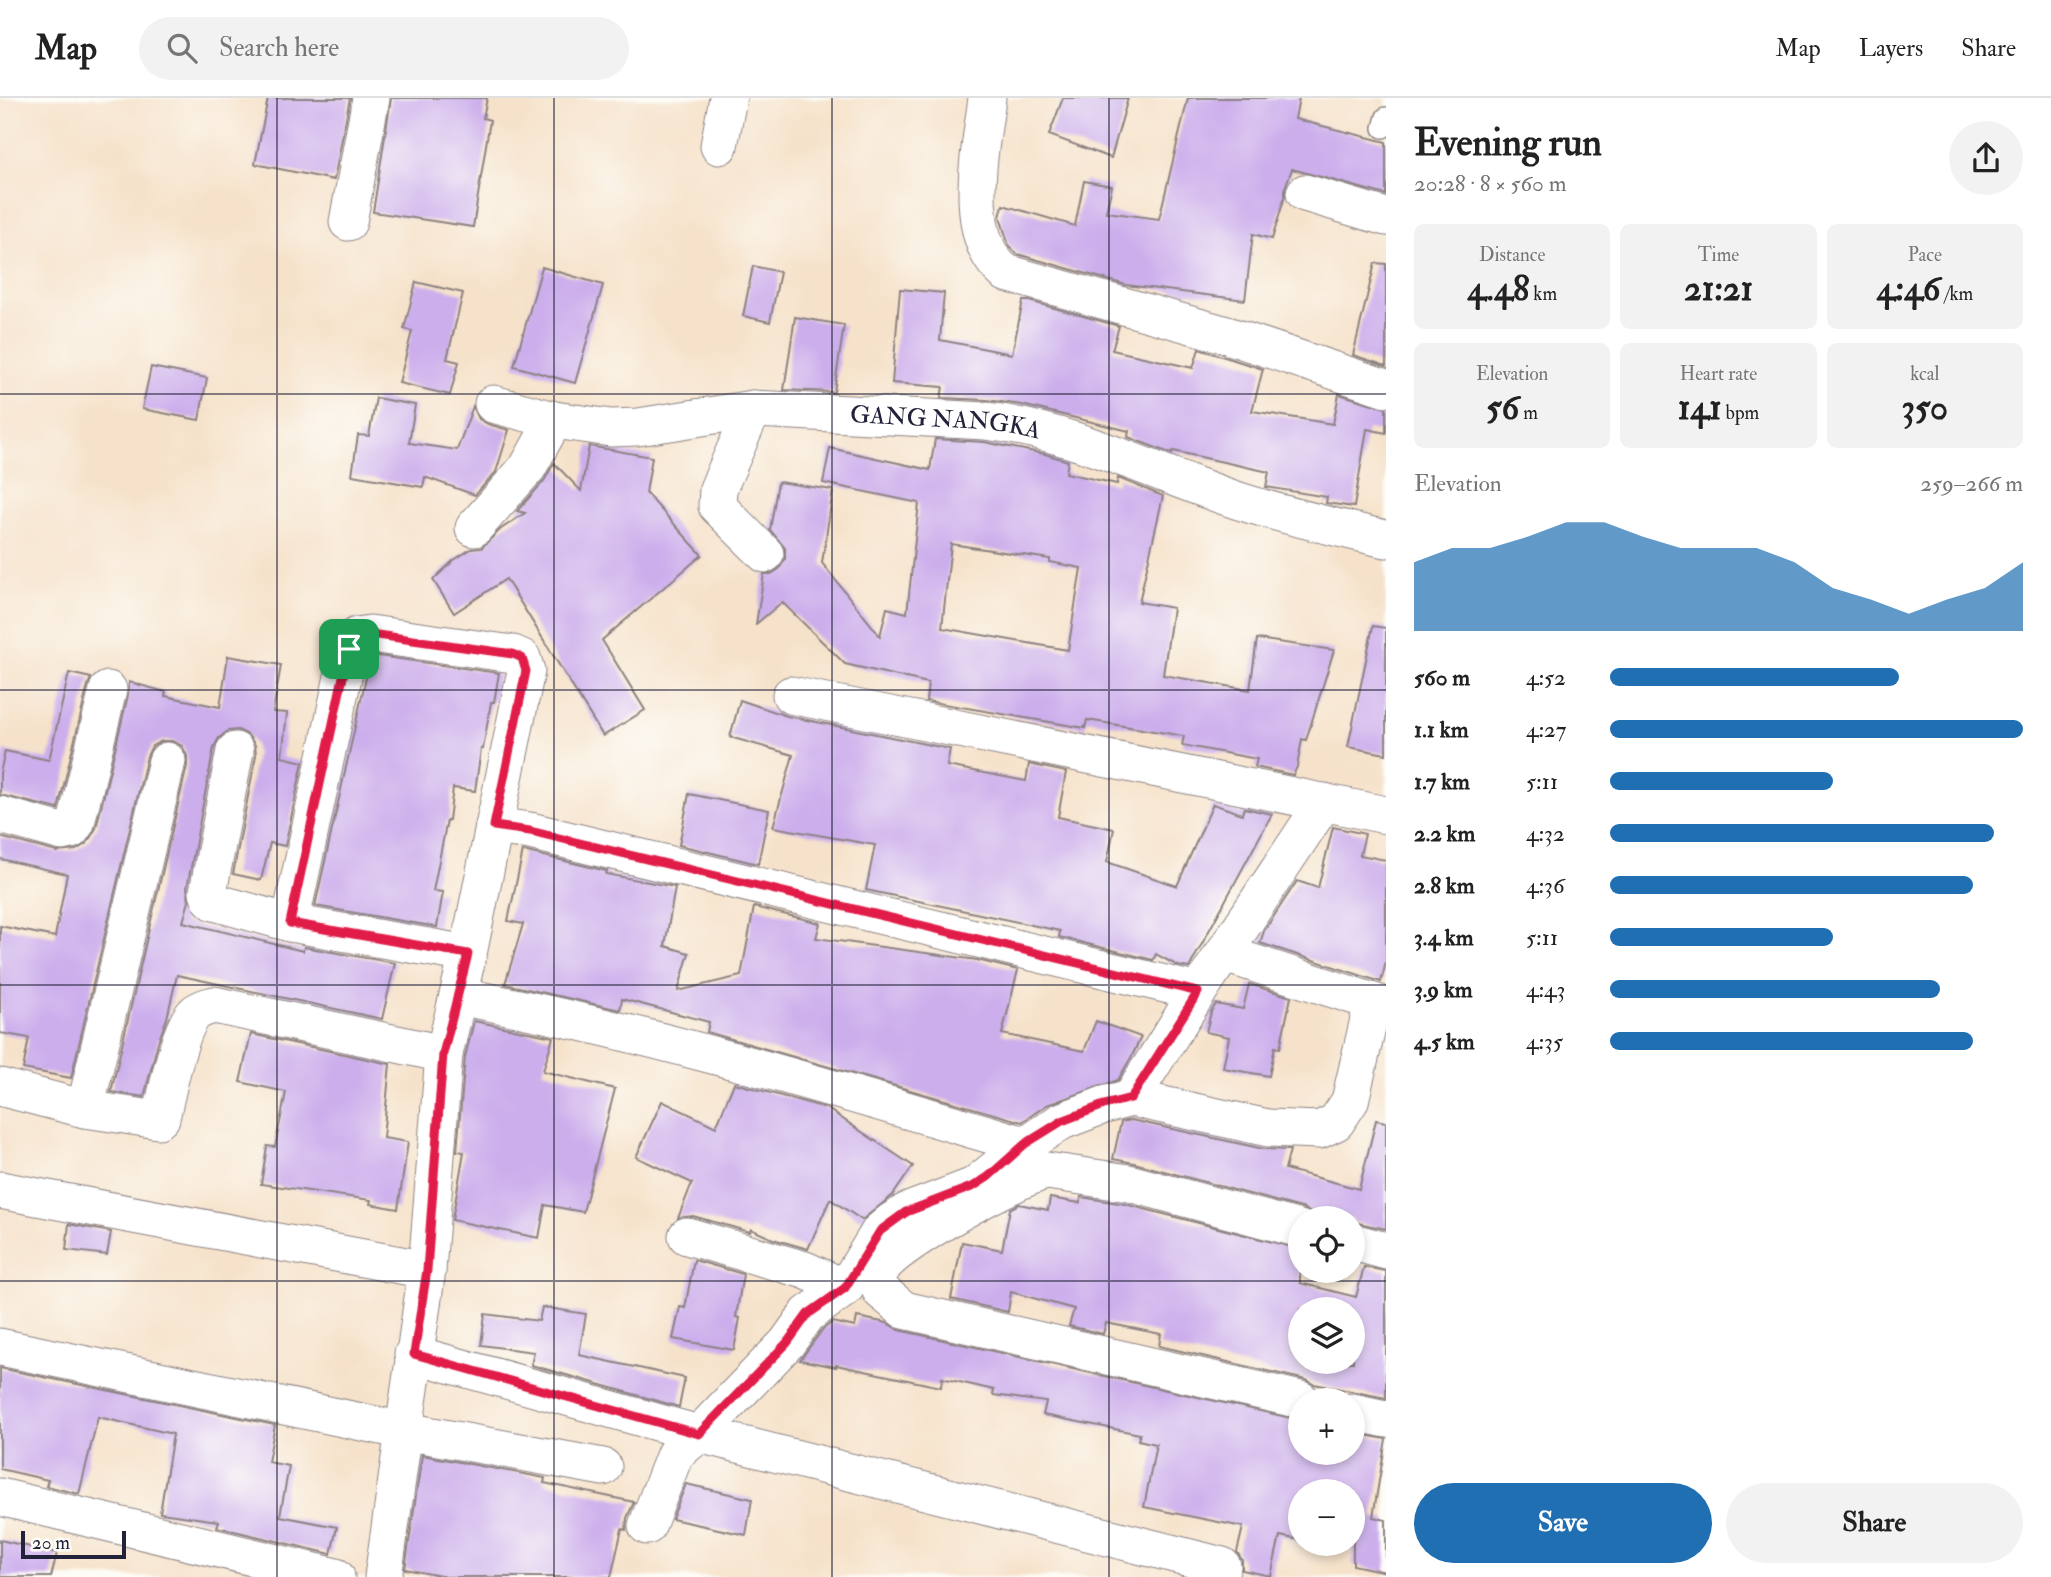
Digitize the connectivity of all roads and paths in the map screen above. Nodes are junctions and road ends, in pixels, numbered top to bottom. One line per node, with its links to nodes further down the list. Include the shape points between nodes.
1 (371, 98): 7 (street)
2 (728, 98): 4 (street)
3 (987, 98): 8 (street, via 977,178 978,211 994,264 1006,273 1227,335)
4 (719, 146)
5 (1305, 193): 6 (street)
6 (1386, 217)
7 (348, 222)
8 (1386, 388)
9 (493, 404): 11 (street, GANG NANGKA)
10 (753, 409): 11 (street, GANG NANGKA, via 623,428); 13 (street, GANG NANGKA, via 1017,425 1101,449 1236,500); 14 (street, via 718,489 717,506)
11 (554, 420): 12 (street, via 528,467)
12 (474, 528)
13 (1386, 539)
14 (765, 554)
15 (108, 690): 20 (street, via 71,830 62,832)
16 (791, 695): 19 (street)
17 (235, 751): 23 (street, via 209,898)
18 (167, 761): 32 (street)
19 (1324, 802): 21 (street); 25 (street)
20 (0, 815)
21 (1386, 815)
22 (494, 826): 23 (street, via 526,671 522,658 370,634 357,636 349,649); 24 (street); 26 (street)
23 (290, 923): 24 (street)
24 (468, 954): 27 (street)
25 (1225, 954): 26 (street); 28 (street)
26 (1198, 992): 31 (street)
27 (458, 996): 29 (street); 33 (street, via 533,1010 729,1060)
28 (1380, 1004): 31 (street, via 1350,1101 1336,1122 1319,1130 1268,1128)
29 (443, 1054): 32 (street, via 214,1005 195,1013 189,1021 161,1118); 39 (street)
30 (0, 1087): 32 (street)
31 (1131, 1098): 33 (street, via 1062,1121)
32 (85, 1109)
33 (1025, 1144): 40 (street, via 974,1186 906,1212 880,1231)
34 (0, 1190): 39 (street)
35 (1288, 1226): 43 (street, via 1129,1183 1047,1171 972,1206 902,1249 883,1266 877,1281 881,1291 904,1310)
36 (687, 1237): 40 (street, via 804,1270)
37 (1365, 1245): 38 (street)
38 (1386, 1251)
39 (427, 1270): 42 (street)
40 (845, 1288): 47 (street, via 808,1314 787,1343)
41 (0, 1346): 46 (street)
42 (414, 1354): 46 (street); 47 (street)
43 (1288, 1397)
44 (1365, 1415): 45 (street)
45 (1386, 1419)
46 (405, 1431): 48 (street); 53 (street)
47 (699, 1434): 50 (street, via 676,1454); 51 (street)
48 (603, 1467)
49 (0, 1497): 52 (street)
50 (647, 1526)
51 (1222, 1566)
52 (336, 1577)
53 (383, 1577)

